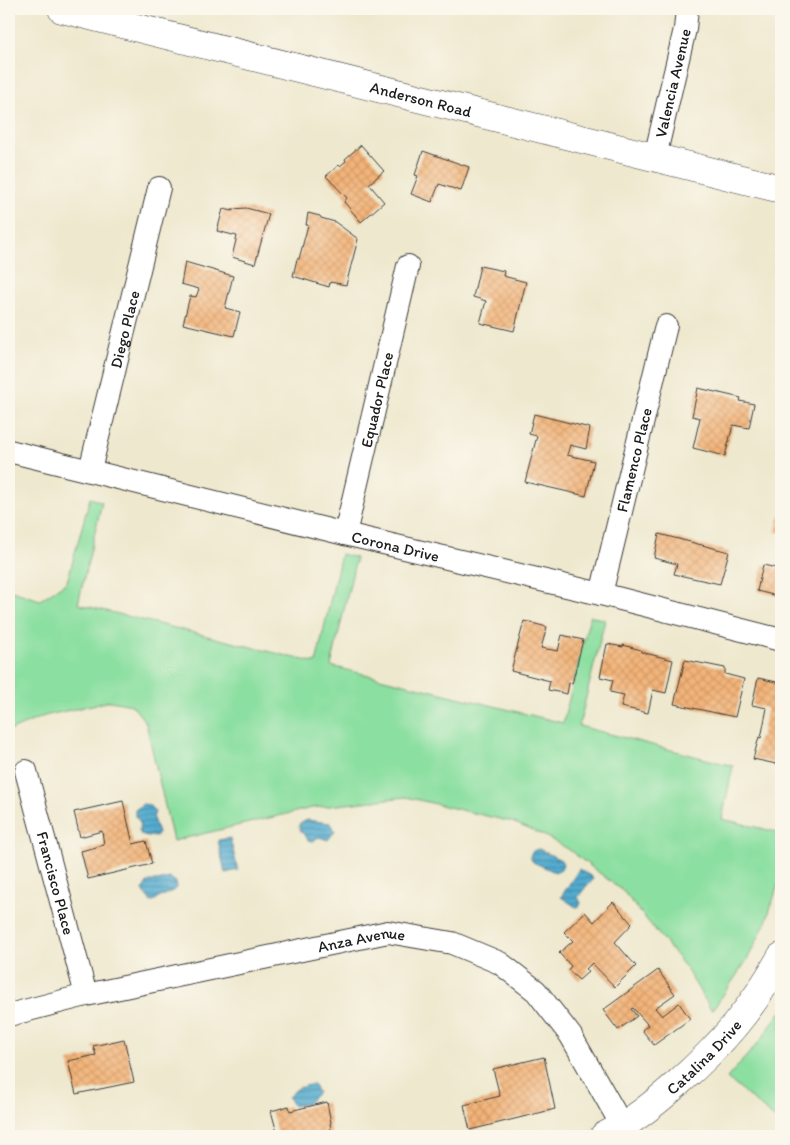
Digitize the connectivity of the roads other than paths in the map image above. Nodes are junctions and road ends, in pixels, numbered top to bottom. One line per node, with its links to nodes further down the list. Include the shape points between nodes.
1 (62, 9): 3 (street, Anderson Road)
2 (687, 9): 3 (street, Valencia Avenue)
3 (656, 157): 5 (street, Anderson Road)
4 (159, 188): 9 (street, Diego Place)
5 (781, 189)
6 (408, 266): 10 (street, Equador Place)
7 (666, 326): 11 (street, Flamenco Place)
8 (9, 451): 9 (street, Corona Drive)
9 (90, 470): 10 (street, Corona Drive)
10 (345, 534): 11 (street, Corona Drive)
11 (601, 594): 12 (street, Corona Drive)
12 (781, 640)
13 (26, 771): 15 (street, Francisco Place)
14 (781, 957): 17 (street, Catalina Drive, via 731,1032)
15 (86, 995): 16 (street, Anza Avenue); 17 (street, Anza Avenue, via 388,932 452,943 500,963 536,991 571,1036)
16 (9, 1015)
17 (618, 1133)

